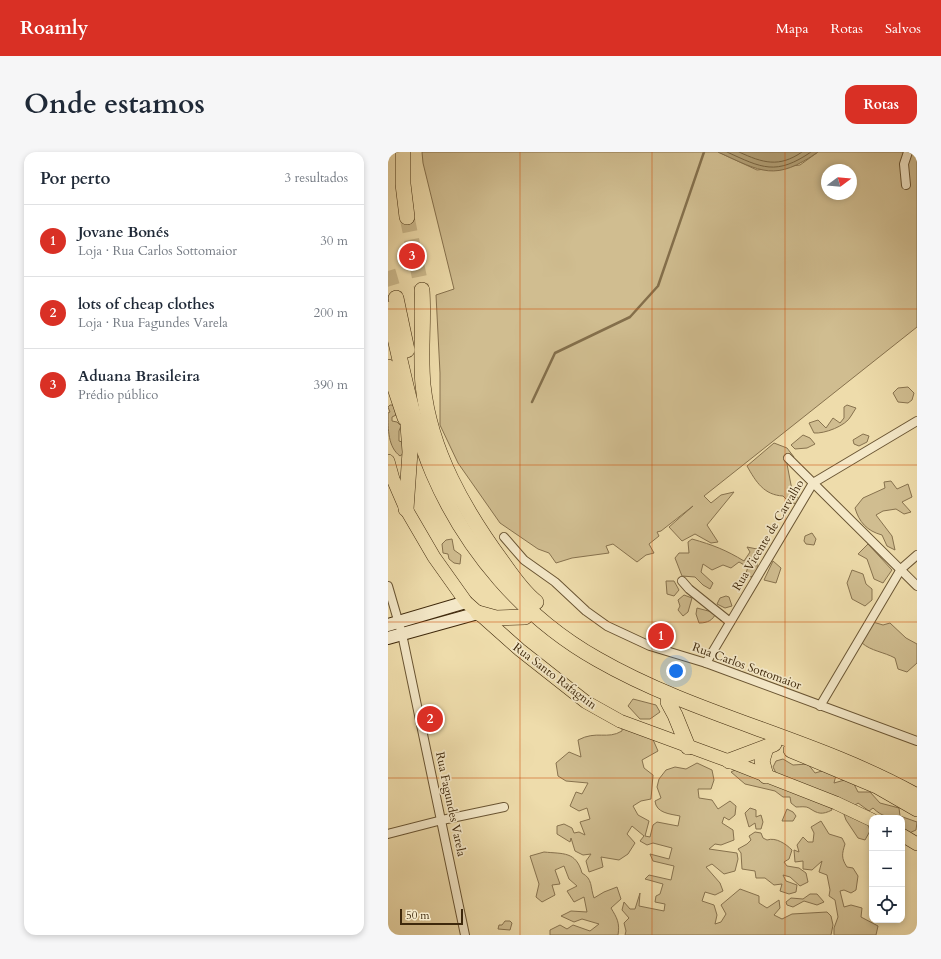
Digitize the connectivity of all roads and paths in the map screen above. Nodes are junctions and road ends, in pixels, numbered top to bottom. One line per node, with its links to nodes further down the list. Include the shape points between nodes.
1 (403, 152): 4 (highway)
2 (908, 152): 3 (street, via 904,164)
3 (906, 185)
4 (407, 217)
5 (422, 290): 7 (highway)
6 (392, 303): 8 (highway)
7 (422, 315): 8 (highway, via 413,324); 35 (highway, via 423,384 435,443 453,484 479,530 534,601 578,638 602,652 669,685 818,742)
8 (395, 326): 11 (highway)
9 (388, 369): 11 (highway)
10 (917, 421): 14 (street, Rua Vicente de Carvalho)
11 (411, 422): 15 (highway); 24 (highway, via 422,466 454,529 486,575); 35 (highway, via 434,475 470,541 511,592 574,646 628,675 674,695)
12 (788, 458): 14 (street)
13 (388, 461): 15 (main road, Rua Santo Rafagnin)
14 (813, 483): 18 (street); 25 (street, Rua Vicente de Carvalho)
15 (406, 509): 22 (main road, Rua Santo Rafagnin, via 434,557)
16 (504, 537): 29 (street, Rua Carlos Sottomaior, via 524,560 539,569 607,626 650,646)
17 (917, 555): 18 (street)
18 (901, 569): 21 (street); 31 (street)
19 (682, 581): 25 (street)
20 (388, 586): 26 (street, Rua Fagundes Varela)
21 (917, 586)
22 (466, 602): 23 (main road, Rua Santo Rafagnin); 26 (main road)
23 (478, 613): 24 (highway, via 496,618); 27 (main road); 34 (main road, Rua Santo Rafagnin, via 586,702 620,721)
24 (525, 617): 30 (highway, via 569,651 595,667)
25 (730, 622): 29 (street, Rua Vicente de Carvalho)
26 (393, 623): 27 (street, Rua Fagundes Varela)
27 (402, 634): 28 (main road); 42 (street, Rua Fagundes Varela)
28 (388, 638)
29 (706, 663): 31 (street, Rua Carlos Sottomaior)
30 (668, 702): 33 (highway); 34 (highway)
31 (820, 706): 32 (street, Rua Carlos Sottomaior)
32 (917, 741)
33 (770, 746): 36 (highway); 37 (highway, via 762,761); 40 (highway, via 877,786)
34 (688, 747): 36 (main road, Rua Santo Rafagnin)
35 (833, 756): 38 (highway, via 883,777)
36 (729, 761): 37 (main road, Rua Santo Rafagnin)
37 (766, 776): 41 (main road, Rua Santo Rafagnin)
38 (917, 796)
39 (504, 807): 42 (street)
40 (917, 808)
41 (869, 819)
42 (442, 820): 43 (street); 46 (street, Rua Fagundes Varela)
43 (388, 834)
44 (905, 837): 45 (main road)
45 (917, 844)
46 (465, 935)

